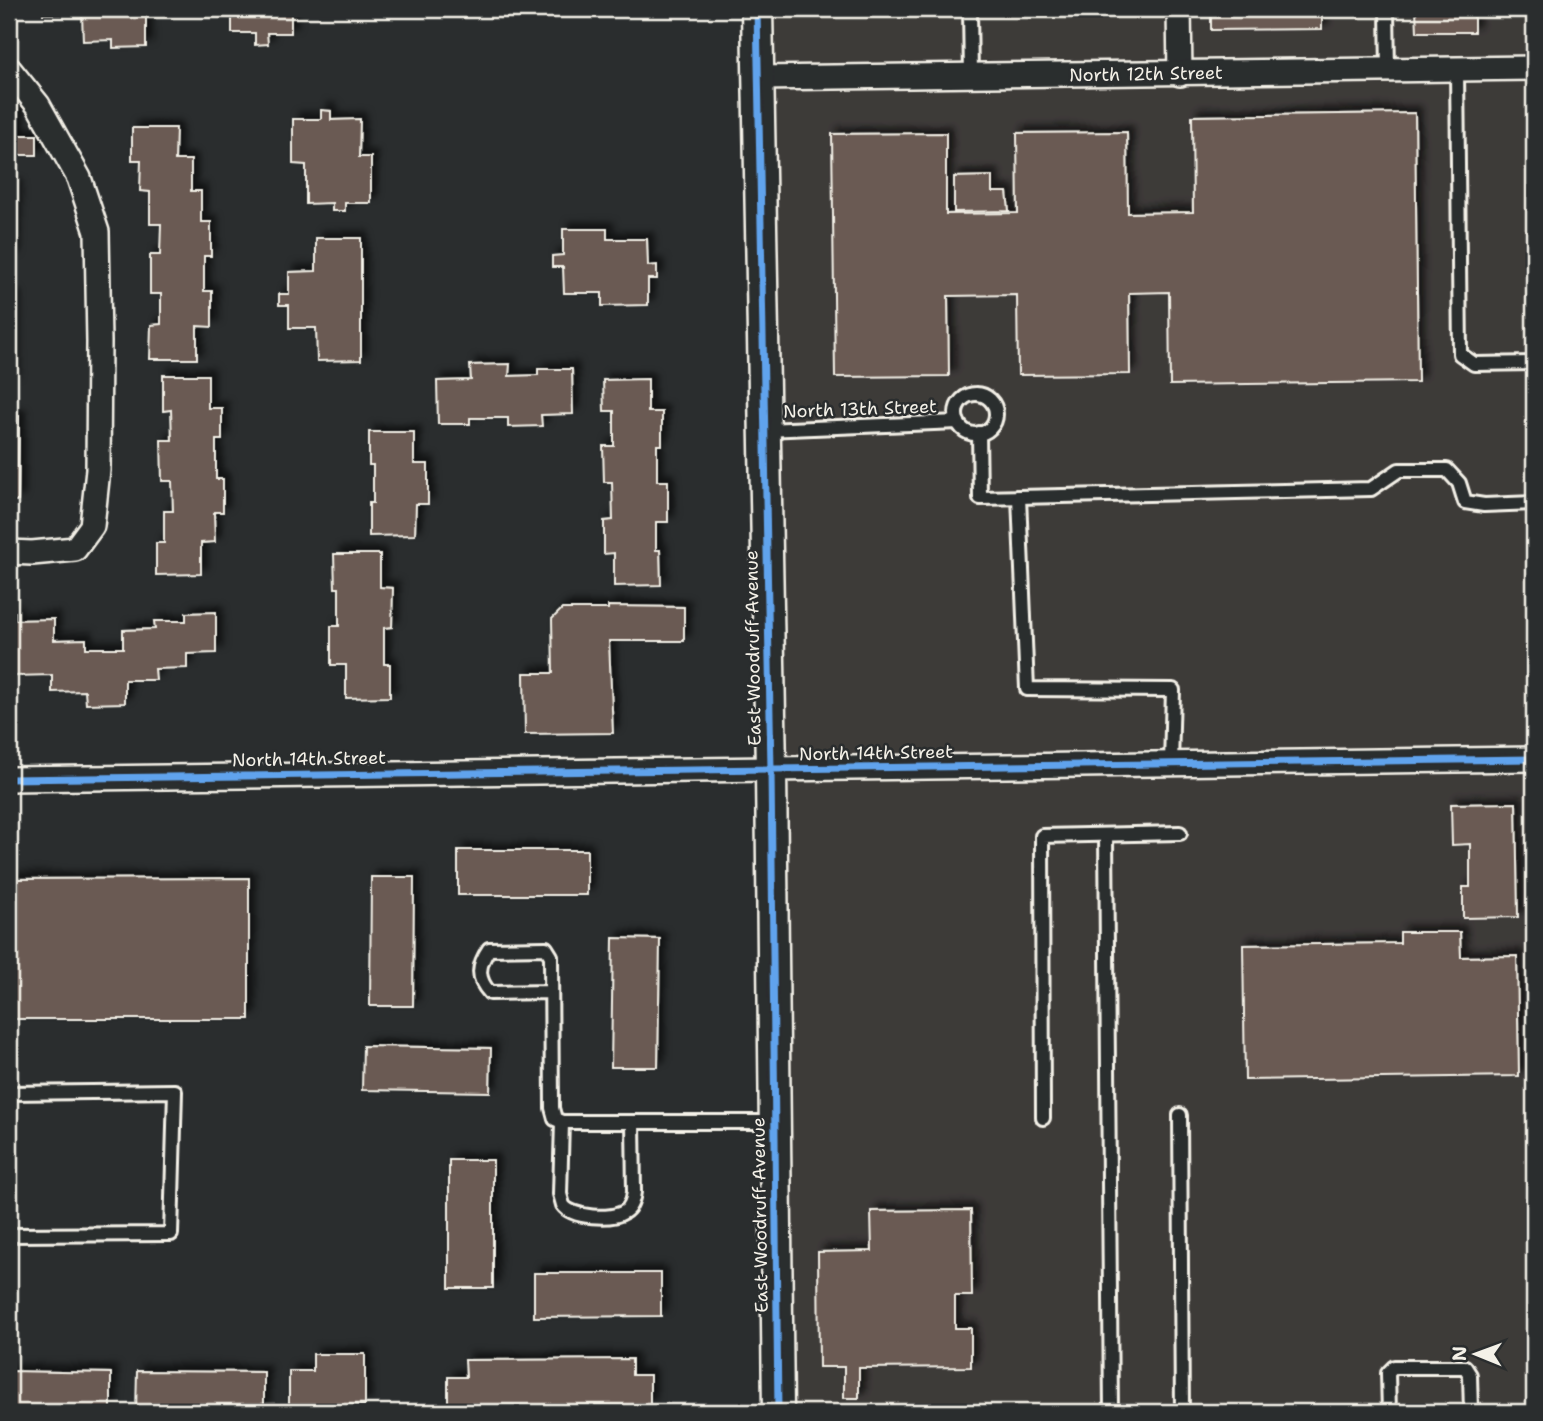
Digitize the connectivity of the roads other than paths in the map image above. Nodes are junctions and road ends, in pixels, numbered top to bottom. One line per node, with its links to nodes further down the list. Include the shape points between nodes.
1 (757, 9): 11 (street, East Woodruff Avenue)
2 (970, 9): 10 (lane)
3 (1179, 9): 9 (street)
4 (1387, 9): 8 (lane)
5 (1534, 68): 7 (street, North 12th Street)
6 (9, 69): 18 (street, via 38,105 79,178 97,232 99,342 98,470 92,526 75,549)
7 (1457, 70): 8 (street, North 12th Street); 12 (lane, via 1460,354 1474,364)
8 (1388, 71): 9 (street, North 12th Street)
9 (1180, 74): 10 (street, North 12th Street)
10 (971, 76): 11 (street, North 12th Street)
11 (758, 78): 14 (street, East Woodruff Avenue)
12 (1534, 363)
13 (958, 422): 14 (lane, North 13th Street); 15 (lane, via 966,432); 15 (lane, via 959,403 969,395 982,395 992,403 995,415 990,427)
14 (764, 430): 21 (street, East Woodruff Avenue)
15 (979, 433): 16 (lane, via 980,498)
16 (1019, 497): 17 (lane, via 1371,489 1399,470 1447,470 1459,483 1465,502); 20 (lane, via 1027,690 1173,690)
17 (1534, 503)
18 (9, 552)
19 (1534, 759): 20 (street, North 14th Street)
20 (1171, 764): 21 (street, North 14th Street)
21 (771, 770): 22 (street, North 14th Street); 31 (street, East Woodruff Avenue)
22 (9, 779)
23 (1180, 833): 24 (lane)
24 (1106, 835): 28 (lane, via 1042,836); 34 (lane)
25 (551, 992): 25 (lane, via 551,956 546,948 489,949 482,960 483,986 490,993); 29 (lane, via 551,1108 555,1119)
26 (9, 1093): 32 (lane, via 175,1091 171,1234)
27 (1180, 1115): 35 (lane)
28 (1043, 1118)
29 (562, 1122): 30 (lane); 30 (lane, via 560,1194 563,1205 584,1216 615,1216 632,1203)
30 (633, 1122): 31 (lane)
31 (775, 1122): 33 (street, East Woodruff Avenue)
32 (9, 1235)
33 (779, 1412)
34 (1111, 1412)
35 (1182, 1412)
36 (1389, 1412): 37 (lane, via 1388,1373 1394,1367 1465,1367 1470,1375)
37 (1471, 1412)

